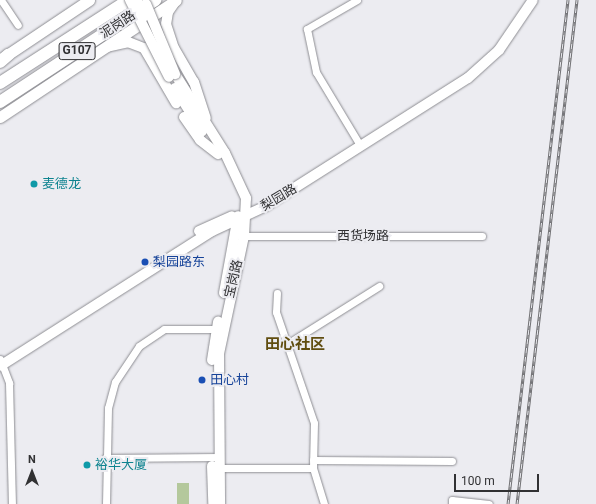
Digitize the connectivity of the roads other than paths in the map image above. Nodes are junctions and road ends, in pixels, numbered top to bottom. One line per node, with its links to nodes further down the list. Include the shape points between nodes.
1 (1, 0): 12 (street)
2 (89, 0): 14 (main road)
3 (130, 0): 15 (main road, bridge); 16 (highway, 泥岗路 / G107)
4 (137, 0): 15 (main road, bridge)
5 (144, 0): 15 (main road, bridge)
6 (151, 0): 15 (main road, bridge)
7 (155, 0): 17 (highway, 泥岗路 / G107)
8 (177, 0): 13 (main road); 20 (main road, via 168,12 166,24 177,53 194,82)
9 (357, 0): 19 (street, via 307,29 316,72)
10 (526, 0): 19 (main road, 梨园路, via 503,37 477,64)
11 (533, 0): 21 (main road, 梨园路, via 506,42 477,71 270,204)
12 (18, 25)
13 (104, 48): 18 (main road); 20 (main road, via 128,42 144,48 196,134)
14 (3, 59)
15 (172, 75): 20 (main road, 宝岗路, via 193,119)
16 (0, 83)
17 (0, 102)
18 (0, 117)
19 (358, 142): 21 (main road, 梨园路)
20 (222, 154): 21 (main road, 宝岗路, via 243,188 246,198)
21 (241, 215): 22 (main road, 宝岗路); 26 (main road, 宝岗路); 28 (main road, 梨园路)
22 (244, 236): 23 (street, 西货场路); 32 (main road, 宝岗路, via 219,354)
23 (482, 236)
24 (379, 286): 27 (street)
25 (277, 293): 27 (street, via 276,312)
26 (216, 330): 29 (street, via 164,328 139,346 115,382 108,408); 32 (main road, 宝岗路, via 211,365)
27 (287, 344): 30 (street, via 314,423)
28 (1, 362): 34 (street, via 9,383)
29 (105, 458): 32 (street); 35 (street)
30 (313, 460): 31 (street); 33 (street)
31 (452, 461)
32 (216, 463): 33 (street); 36 (main road, 宝岗路); 37 (main road, 宝岗路)
33 (313, 468): 38 (street)
34 (12, 504)
35 (106, 504)
36 (213, 504)
37 (220, 504)
38 (324, 504)
39 (452, 504): 40 (street, via 452,500)
40 (489, 504)

